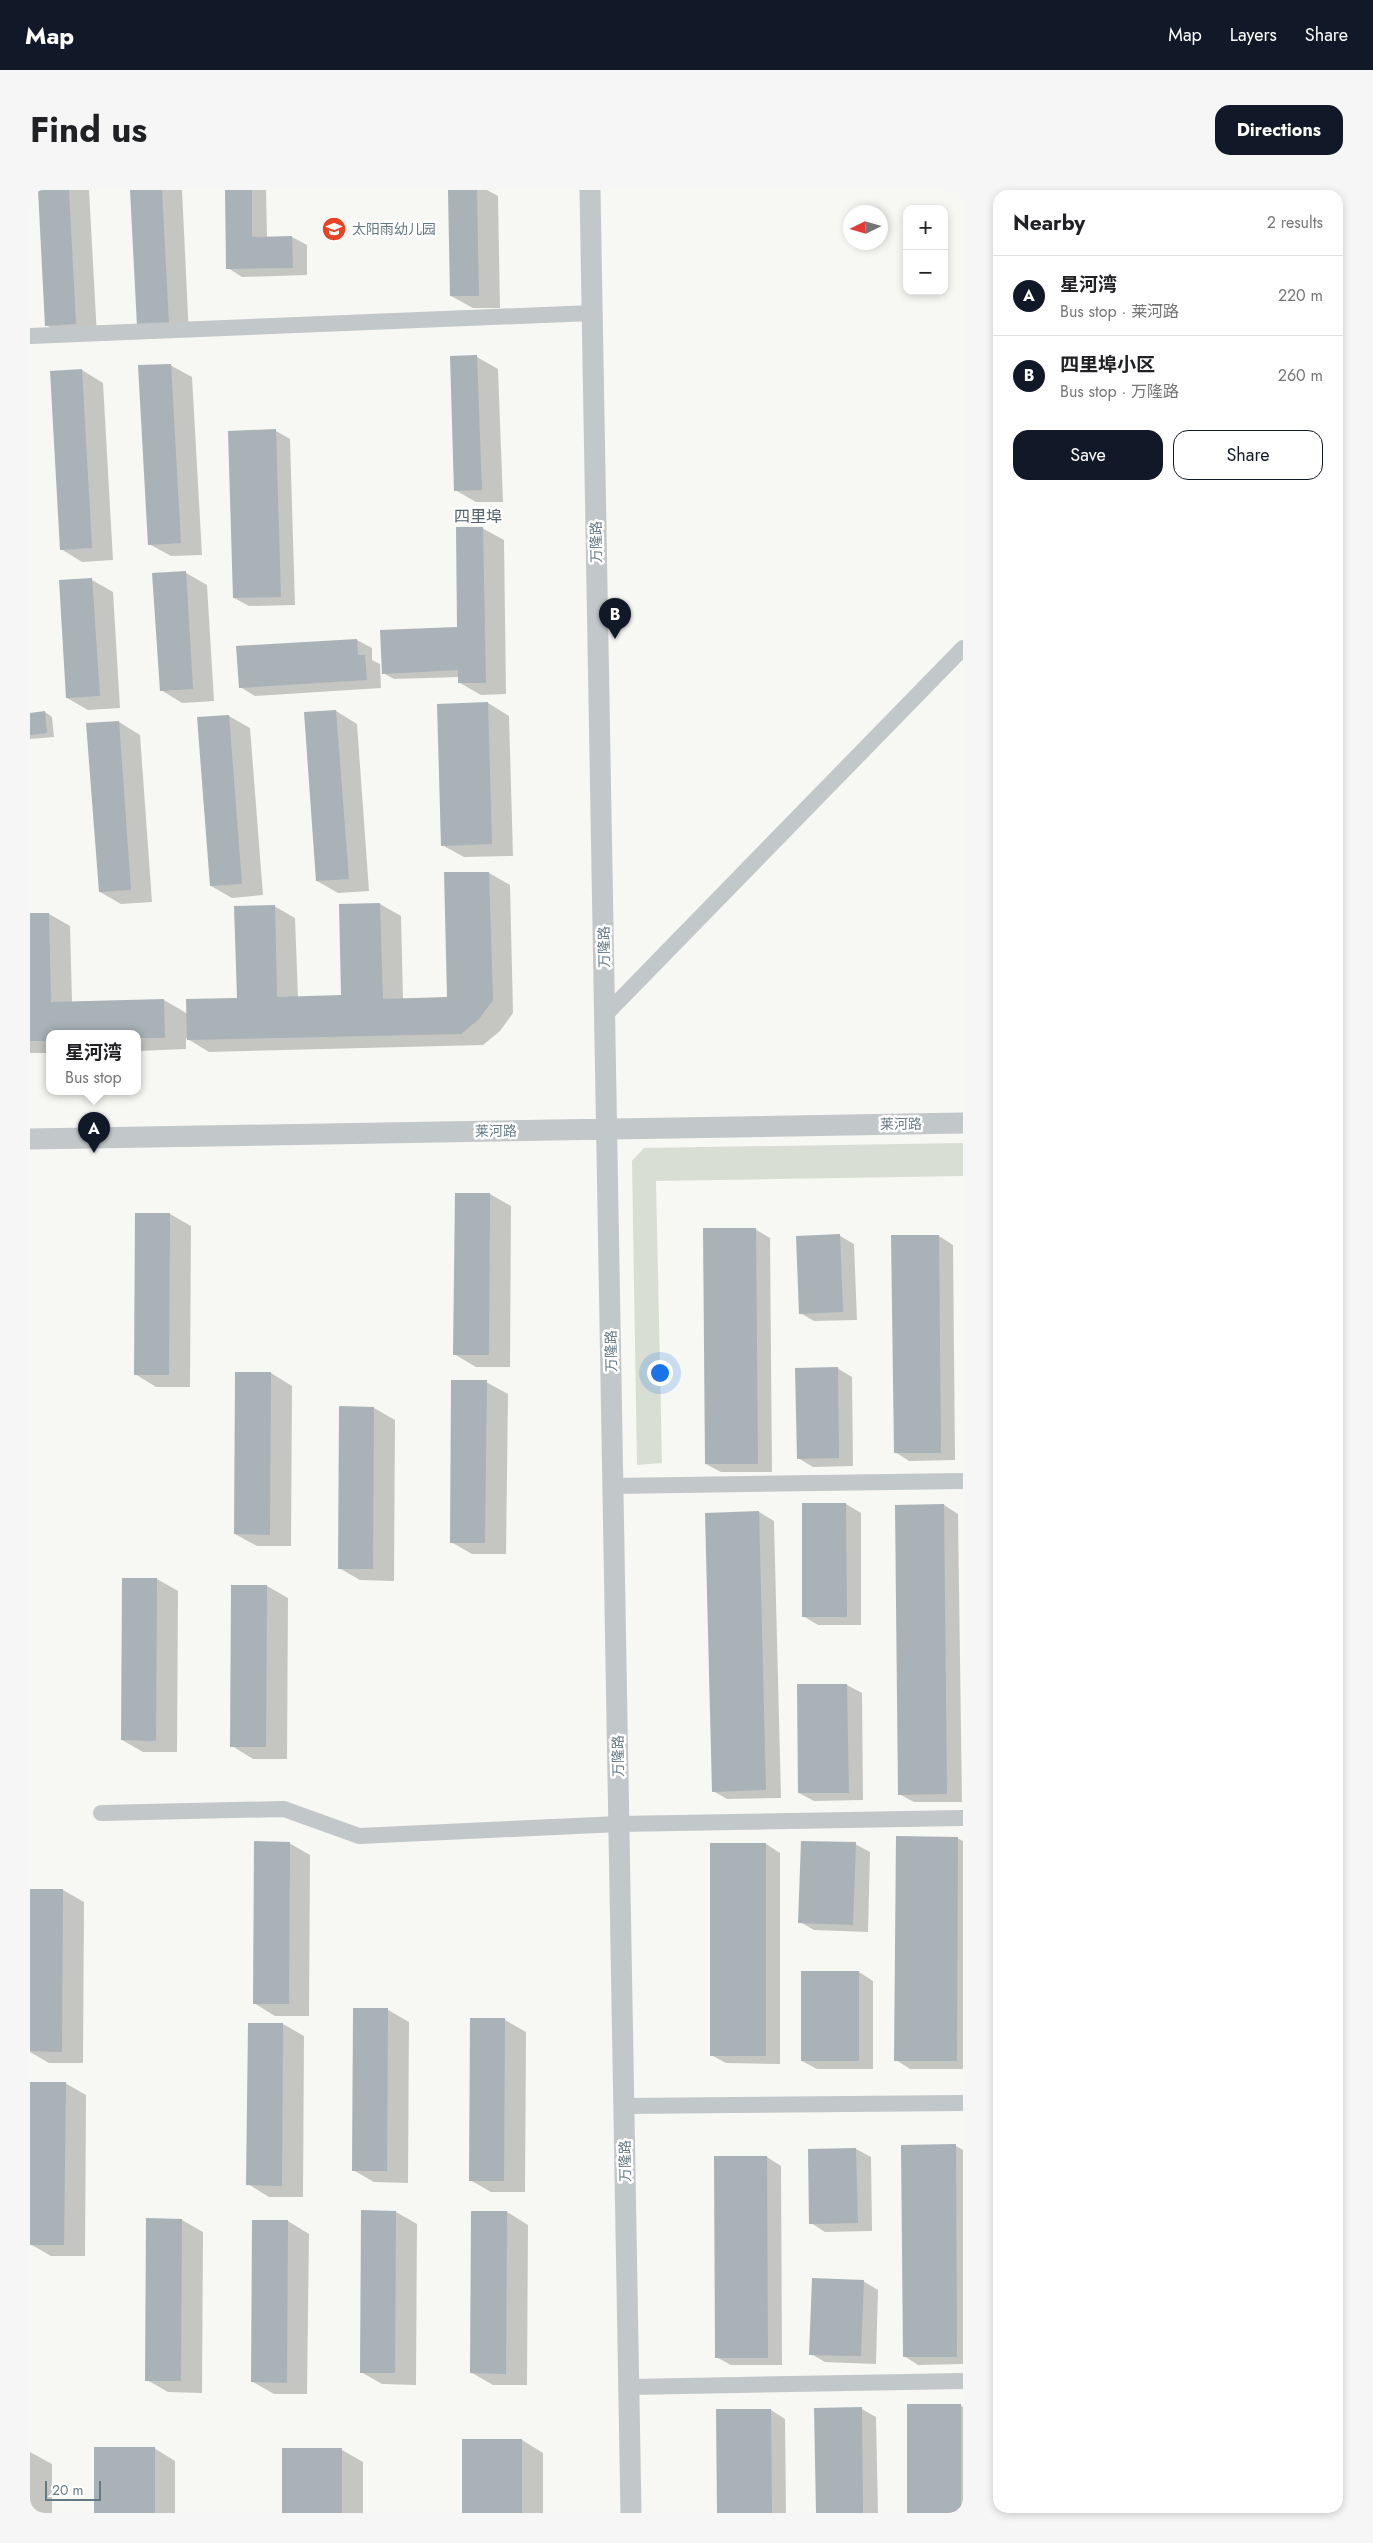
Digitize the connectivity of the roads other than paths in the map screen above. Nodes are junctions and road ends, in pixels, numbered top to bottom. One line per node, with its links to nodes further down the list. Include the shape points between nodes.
1 (590, 190): 2 (street, 万隆路)
2 (592, 313): 3 (street); 5 (street, 万隆路)
3 (30, 336)
4 (963, 648): 5 (street)
5 (605, 1015): 7 (street, 万隆路)
6 (963, 1124): 7 (street, 莱河路)
7 (607, 1129): 8 (street, 莱河路); 10 (street, 万隆路)
8 (30, 1139)
9 (963, 1481): 10 (street)
10 (613, 1486): 13 (street, 万隆路)
11 (101, 1813): 13 (street, via 284,1809 358,1836)
12 (963, 1818): 13 (street)
13 (619, 1824): 15 (street, 万隆路)
14 (963, 2103): 15 (street)
15 (624, 2106): 17 (street, 万隆路)
16 (963, 2381): 17 (street)
17 (629, 2387): 18 (street, 万隆路)
18 (631, 2513)

